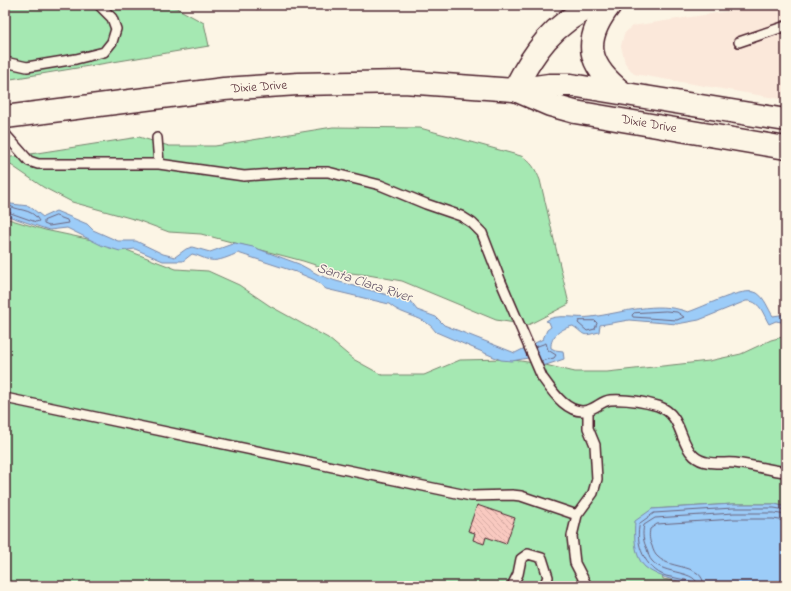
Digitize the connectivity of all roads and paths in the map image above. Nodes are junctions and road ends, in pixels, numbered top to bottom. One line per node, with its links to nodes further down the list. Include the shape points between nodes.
1 (99, 5): 6 (lane, via 112,18 116,29 112,42 104,52 27,67)
2 (594, 5): 7 (main road, via 562,24 547,38 533,55)
3 (610, 5): 8 (main road, via 596,25 591,50 593,59 604,76)
4 (786, 26): 5 (lane)
5 (740, 42)
6 (5, 62)
7 (514, 90): 8 (main road, Dixie Drive, via 560,84); 9 (main road, Dixie Drive, via 404,82 298,84 224,89); 13 (main road, Dixie Drive, via 575,112)
8 (623, 93): 10 (main road, Dixie Drive)
9 (5, 117)
10 (786, 120)
11 (5, 134): 14 (lane, via 29,162 38,164)
12 (157, 138): 14 (lane)
13 (786, 148)
14 (159, 164): 16 (lane, via 244,176 328,172 380,185 461,216 482,233 542,377 568,406 576,411)
15 (5, 398): 18 (lane, via 471,496 521,496)
16 (588, 410): 17 (lane, via 609,400 632,401 660,407 675,418 689,450 695,457 720,464 733,463); 18 (lane, via 588,428 595,445 597,479 593,493)
17 (786, 472)
18 (577, 515): 21 (lane, via 572,536 575,563)
19 (512, 586): 20 (lane, via 521,559 528,554 542,558 548,577)
20 (544, 586)
21 (587, 586)

